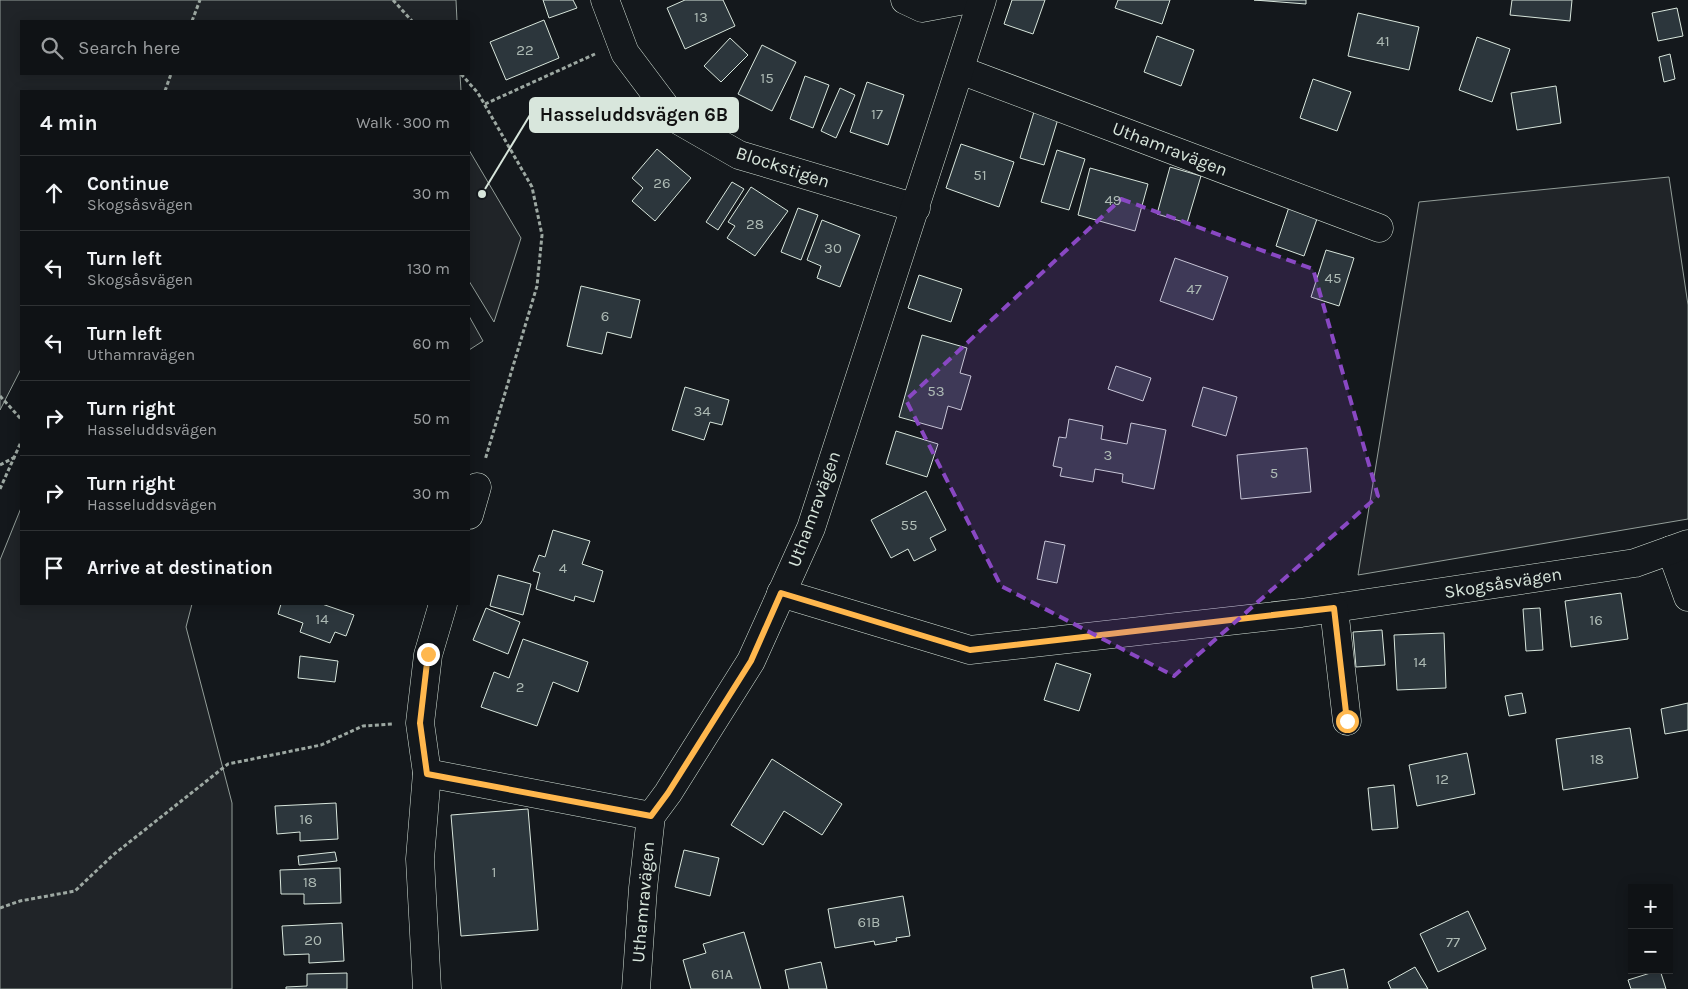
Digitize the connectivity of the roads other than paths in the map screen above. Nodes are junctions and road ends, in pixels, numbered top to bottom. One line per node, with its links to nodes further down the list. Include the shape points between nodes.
1 (605, 0): 6 (street, Blockstigen, via 625,53 673,117 739,155)
2 (905, 0): 3 (street, via 922,8)
3 (965, 0)
4 (982, 0): 5 (street, Uthamravägen)
5 (960, 70): 6 (street, Uthamravägen); 7 (street, Uthamravägen)
6 (916, 208): 11 (street, Uthamravägen, via 810,528)
7 (1379, 228)
8 (477, 487): 9 (street)
9 (470, 512)
10 (1679, 547): 12 (street, Skogsåsvägen); 14 (street, Skogsåsvägen, via 1635,563)
11 (781, 593): 14 (street, Skogsåsvägen, via 970,650); 17 (street, Uthamravägen, via 751,661)
12 (1688, 597)
13 (443, 605): 16 (street, via 428,654 420,723)
14 (1334, 608): 15 (street)
15 (1347, 721)
16 (427, 774): 17 (street); 18 (street, via 420,859)
17 (651, 816): 19 (street, Uthamravägen)
18 (427, 989)
19 (636, 989)

